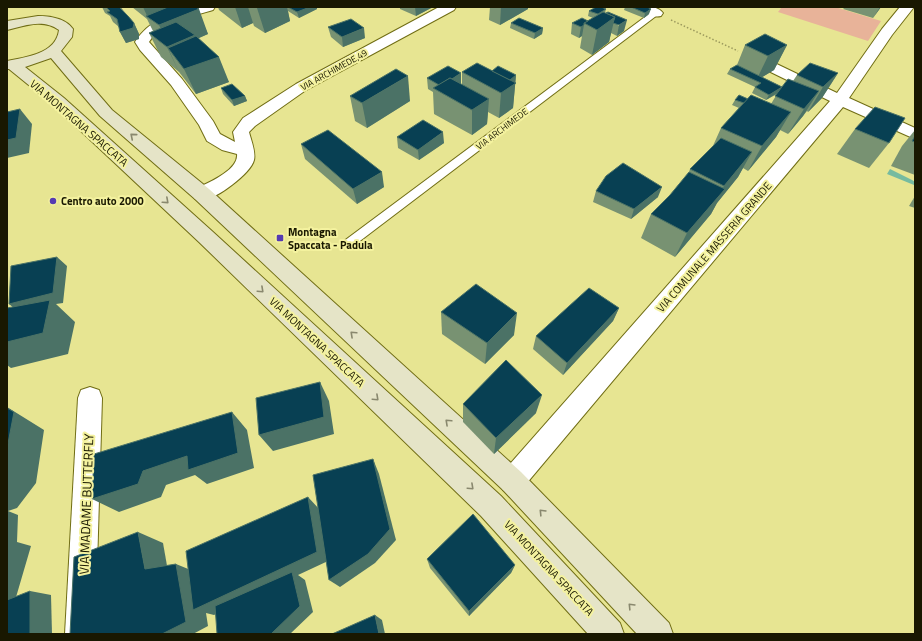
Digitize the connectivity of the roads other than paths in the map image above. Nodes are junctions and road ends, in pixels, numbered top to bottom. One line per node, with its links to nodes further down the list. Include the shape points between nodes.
1 (208, 7): 13 (street, via 158,24 147,32 142,42 177,82 213,137 228,146)
2 (449, 7): 13 (street, VIA ARCHIMEDE,49, via 301,87 249,122 240,132)
3 (642, 7): 5 (street)
4 (908, 7): 11 (street, VIA COMUNALE MASSERIA GRANDE, via 887,32)
5 (656, 13): 15 (lane, VIA ARCHIMEDE)
6 (36, 14): 7 (main road, via 24,22); 8 (main road, via 61,24 66,29 67,36)
7 (7, 26)
8 (53, 51): 10 (main road, via 27,62); 14 (main road, one-way to 8, via 106,113)
9 (752, 58): 11 (street)
10 (9, 64): 19 (main road, VIA MONTAGNA SPACCATA, one-way to 19, via 58,101 491,506)
11 (840, 100): 12 (street); 17 (street, VIA COMUNALE MASSERIA GRANDE)
12 (915, 134)
13 (245, 150): 14 (street, via 246,159 239,170 229,179)
14 (202, 194): 17 (main road, one-way to 14)
15 (348, 244)
16 (90, 398): 18 (street, VIA MADAME BUTTERFLY)
17 (512, 482): 20 (main road, one-way to 17)
18 (80, 634)
19 (609, 634)
20 (658, 634)

